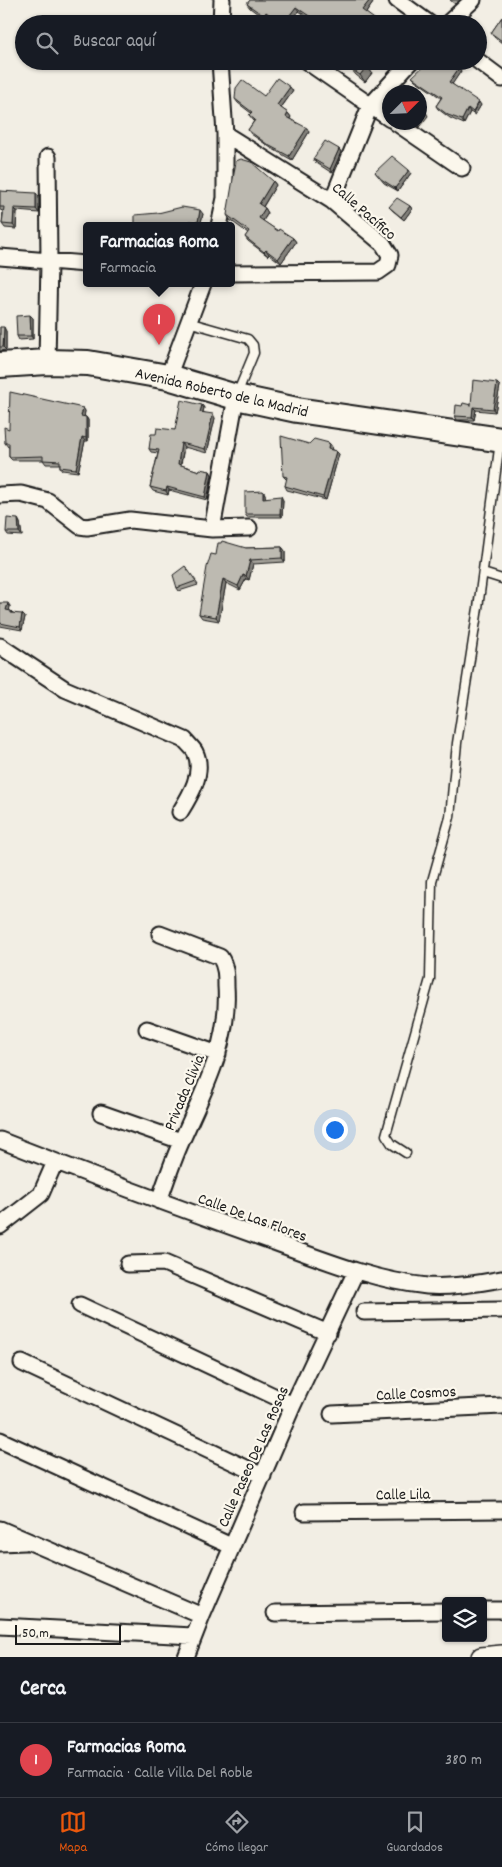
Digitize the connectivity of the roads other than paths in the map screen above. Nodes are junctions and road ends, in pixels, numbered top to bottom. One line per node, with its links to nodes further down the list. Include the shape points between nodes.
1 (222, 0): 4 (street)
2 (397, 0): 5 (street)
3 (473, 0): 6 (street)
4 (221, 15)
5 (418, 15)
6 (457, 15)
7 (487, 68): 11 (street)
8 (221, 70): 15 (street)
9 (319, 70): 12 (street)
10 (404, 70): 12 (street)
11 (502, 79)
12 (370, 106): 13 (street); 18 (street)
13 (382, 114)
14 (407, 130): 17 (street)
15 (225, 134): 18 (street, Calle Pacífico); 19 (street, via 225,198)
16 (48, 157): 21 (street)
17 (462, 168)
18 (332, 201): 23 (street, Calle Pacífico, via 384,244 390,255 388,265 378,272)
19 (220, 222)
20 (0, 257): 21 (street)
21 (49, 261): 22 (street); 26 (street)
22 (83, 264)
23 (235, 273)
24 (202, 287): 25 (street)
25 (188, 322): 28 (street); 29 (lane, via 248,339 253,345 254,352)
26 (47, 362): 27 (main road, Avenida Roberto de la Madrid); 28 (main road, Avenida Roberto de la Madrid, via 88,363)
27 (0, 365)
28 (168, 377): 29 (main road, Avenida Roberto de la Madrid)
29 (236, 397): 30 (main road, Avenida Roberto de la Madrid, via 296,410); 32 (street)
30 (501, 440): 34 (lane)
31 (0, 495): 32 (street, via 21,494 48,501 86,528 130,520)
32 (212, 528): 33 (street)
33 (249, 528)
34 (483, 573): 35 (lane); 44 (lane, via 457,743 450,817 432,881 430,979 387,1127 388,1141)
35 (502, 579)
36 (0, 646): 37 (street, via 65,689 185,740 195,752 199,766 193,790)
37 (180, 812)
38 (160, 934): 40 (street, Privada Clivia, via 220,957 224,962 228,1006)
39 (147, 1029): 40 (street)
40 (218, 1054): 43 (street, Privada Clivia, via 210,1080)
41 (101, 1113): 43 (street)
42 (0, 1140): 45 (street, Calle De Las Flores)
43 (181, 1141): 46 (street, Privada Clivia)
44 (406, 1153)
45 (55, 1162): 46 (street, Calle De Las Flores); 47 (street, via 41,1194)
46 (159, 1201): 49 (street, Calle De Las Flores)
47 (0, 1226)
48 (128, 1264): 54 (street, via 164,1263)
49 (356, 1272): 50 (street, Calle De Las Flores, via 428,1286 456,1286); 54 (street, Calle Paseo De Las Rosas)
50 (502, 1279)
51 (80, 1305): 56 (street)
52 (502, 1310): 53 (street)
53 (364, 1312)
54 (328, 1332): 56 (street, Calle Paseo De Las Rosas)
55 (22, 1363): 60 (street)
56 (293, 1405): 60 (street, Calle Paseo De Las Rosas)
57 (502, 1406): 58 (street, Calle Cosmos)
58 (332, 1414)
59 (0, 1440): 66 (street)
60 (263, 1476): 66 (street, Calle Paseo De Las Rosas)
61 (502, 1510): 62 (street, Calle Lila)
62 (304, 1512)
63 (0, 1529): 64 (street)
64 (29, 1542): 65 (street); 71 (street)
65 (0, 1544)
66 (231, 1546): 71 (street, Calle Paseo De Las Rosas)
67 (487, 1610): 68 (street)
68 (502, 1610)
69 (442, 1611): 70 (street)
70 (275, 1613)
71 (202, 1616): 73 (street, Calle Paseo De Las Rosas)
72 (0, 1626): 73 (street)
73 (193, 1636): 75 (street, Calle Paseo De Las Rosas)
74 (502, 1655): 76 (street)
75 (186, 1657)
76 (481, 1657)

